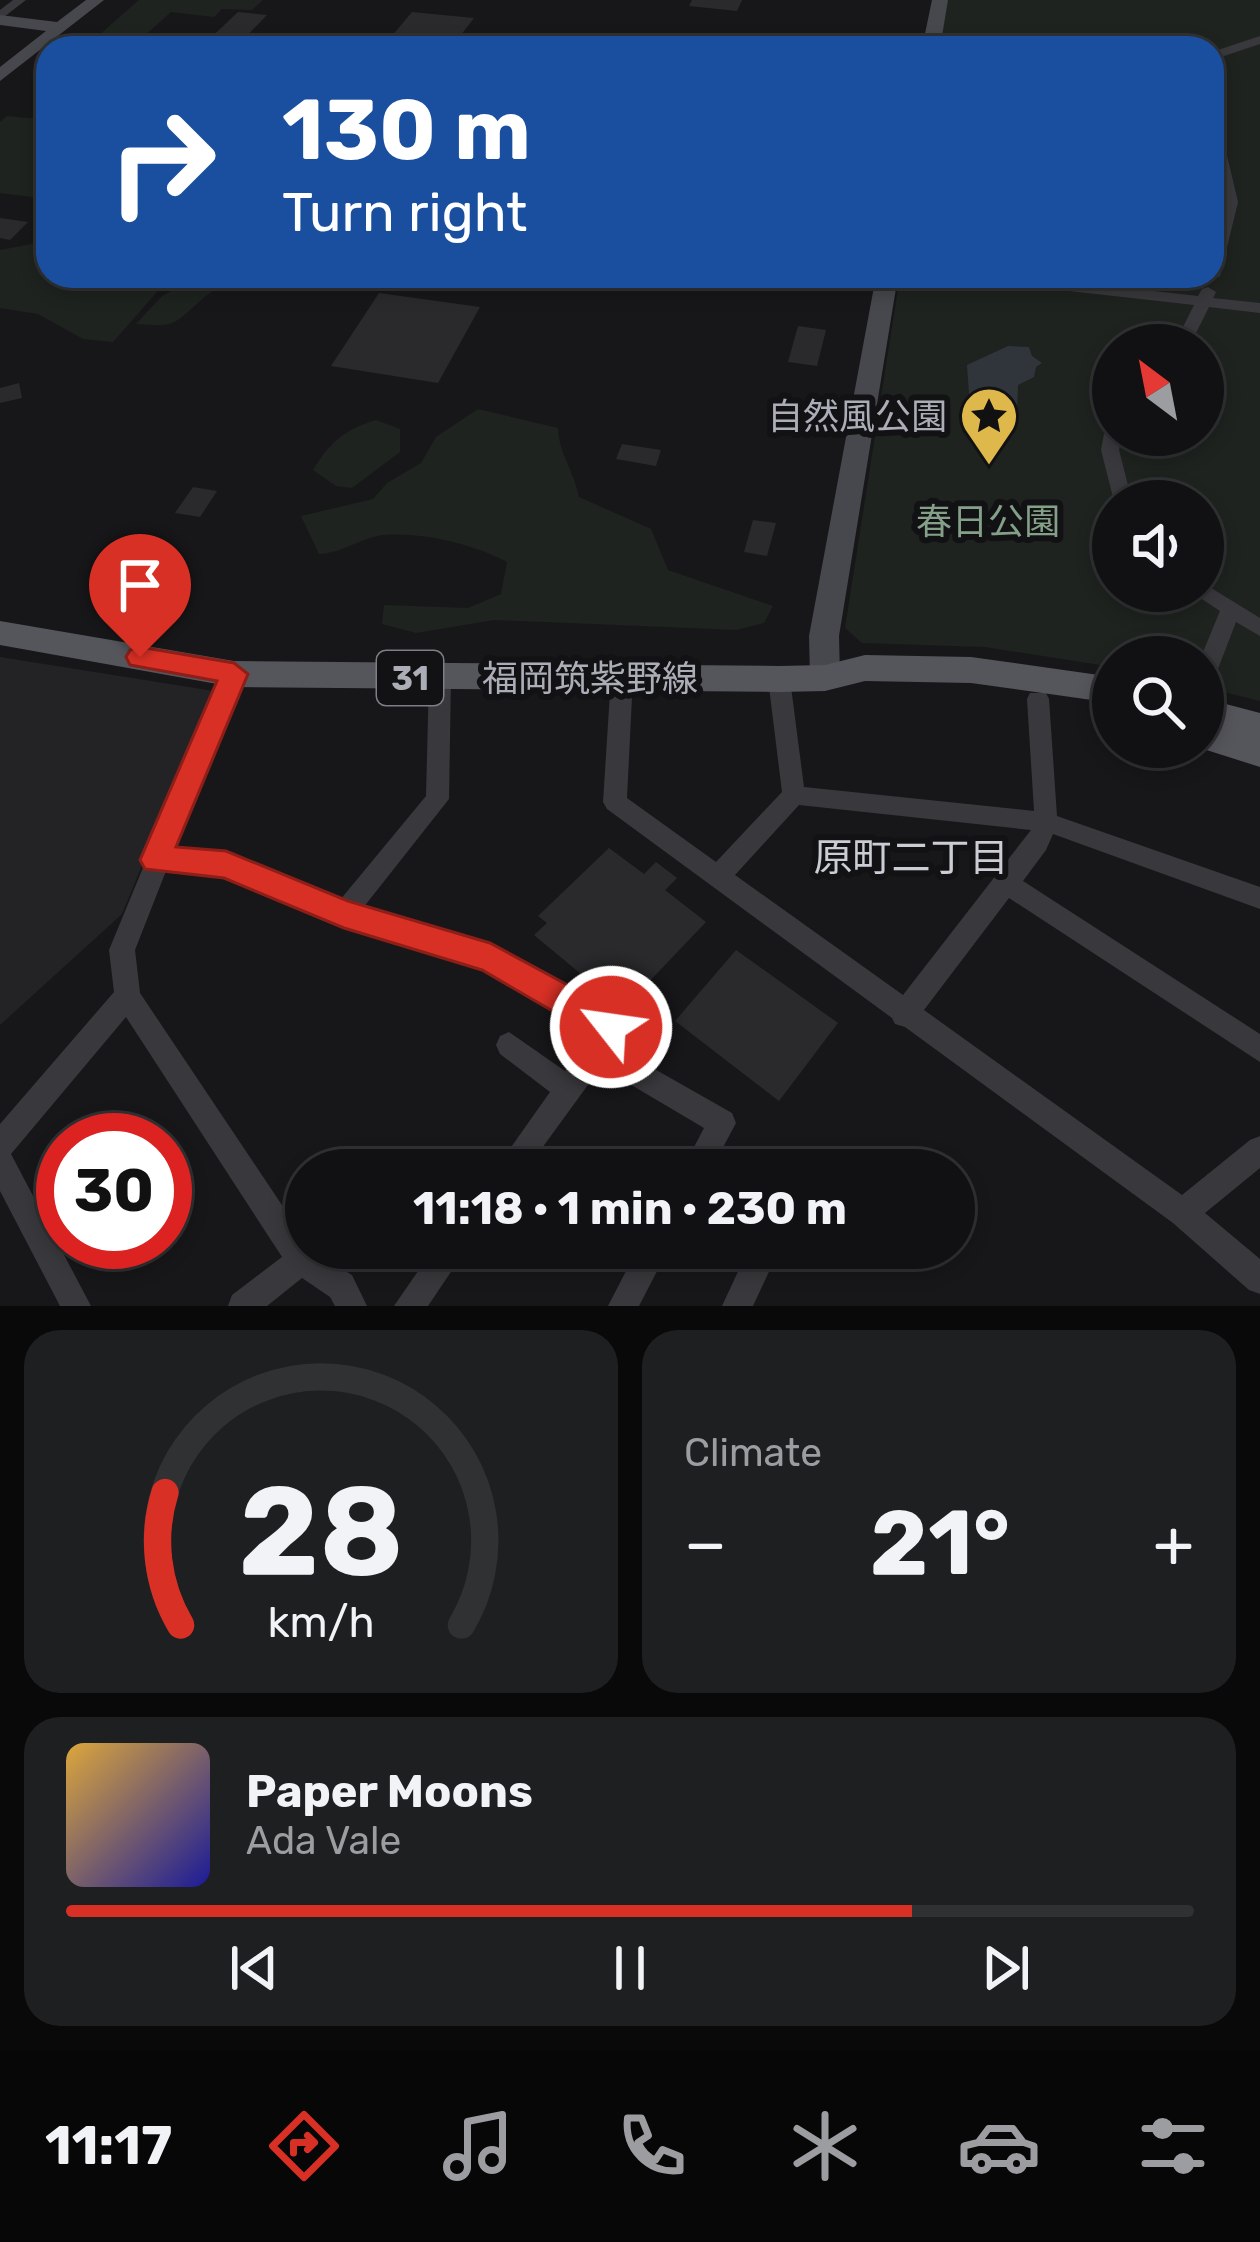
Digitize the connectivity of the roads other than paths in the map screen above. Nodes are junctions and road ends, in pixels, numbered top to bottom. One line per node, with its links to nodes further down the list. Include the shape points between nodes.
1 (20, 0): 4 (street)
2 (96, 0): 5 (street)
3 (940, 0): 7 (street)
4 (0, 18): 5 (street)
5 (60, 28): 6 (street)
6 (50, 36)
7 (933, 36)
8 (1260, 40): 10 (street)
9 (36, 47): 11 (street)
10 (1224, 52)
11 (0, 76)
12 (1224, 170): 13 (street, via 1232,202)
13 (1224, 232)
14 (884, 288): 28 (street, via 824,636)
15 (1084, 288): 17 (street)
16 (1209, 288): 17 (street)
17 (1205, 302): 18 (street); 19 (street)
18 (1260, 308)
19 (1193, 324)
20 (1224, 606): 21 (street)
21 (1230, 611): 22 (street); 24 (street)
22 (1260, 628)
23 (0, 632): 25 (main road, 福岡筑紫野線 / 31)
24 (1220, 636)
25 (234, 674): 26 (main road, 福岡筑紫野線 / 31); 39 (street)
26 (440, 677): 27 (main road, 福岡筑紫野線 / 31); 43 (street, via 437,799)
27 (622, 677): 29 (main road, 福岡筑紫野線 / 31); 40 (street, via 616,802)
28 (825, 678): 29 (main road, 福岡筑紫野線 / 31); 30 (main road, 福岡筑紫野線 / 31, via 865,668 971,670); 31 (main road, 福岡筑紫野線 / 31)
29 (778, 679): 37 (street)
30 (1092, 687)
31 (1038, 699): 32 (main road, 福岡筑紫野線 / 31); 38 (street)
32 (1092, 708)
33 (1224, 717): 34 (main road)
34 (1260, 728)
35 (1224, 742): 36 (main road)
36 (1260, 753)
37 (794, 795): 38 (street); 40 (street)
38 (1046, 822): 41 (street); 42 (street)
39 (156, 860): 43 (street, via 226,864); 44 (street, via 122,950)
40 (718, 876): 45 (street)
41 (1006, 883): 45 (street); 47 (street)
42 (1260, 898)
43 (344, 914): 48 (street, via 490,958 611,1027)
44 (127, 996): 50 (street); 56 (street)
45 (904, 1015): 55 (street)
46 (508, 1045): 49 (street)
47 (1260, 1049)
48 (597, 1050): 49 (street); 52 (street, via 722,1123)
49 (568, 1089): 51 (street)
50 (0, 1145)
51 (524, 1149)
52 (708, 1149)
53 (1260, 1150): 55 (street)
54 (0, 1162): 63 (street)
55 (1183, 1214): 62 (street)
56 (285, 1234)
57 (290, 1269): 64 (street)
58 (316, 1269): 65 (street, via 341,1286)
59 (436, 1269): 66 (street)
60 (643, 1269): 67 (street)
61 (755, 1269): 68 (street)
62 (1260, 1279)
63 (76, 1306)
64 (243, 1306)
65 (352, 1306)
66 (409, 1306)
67 (623, 1306)
68 (737, 1306)

